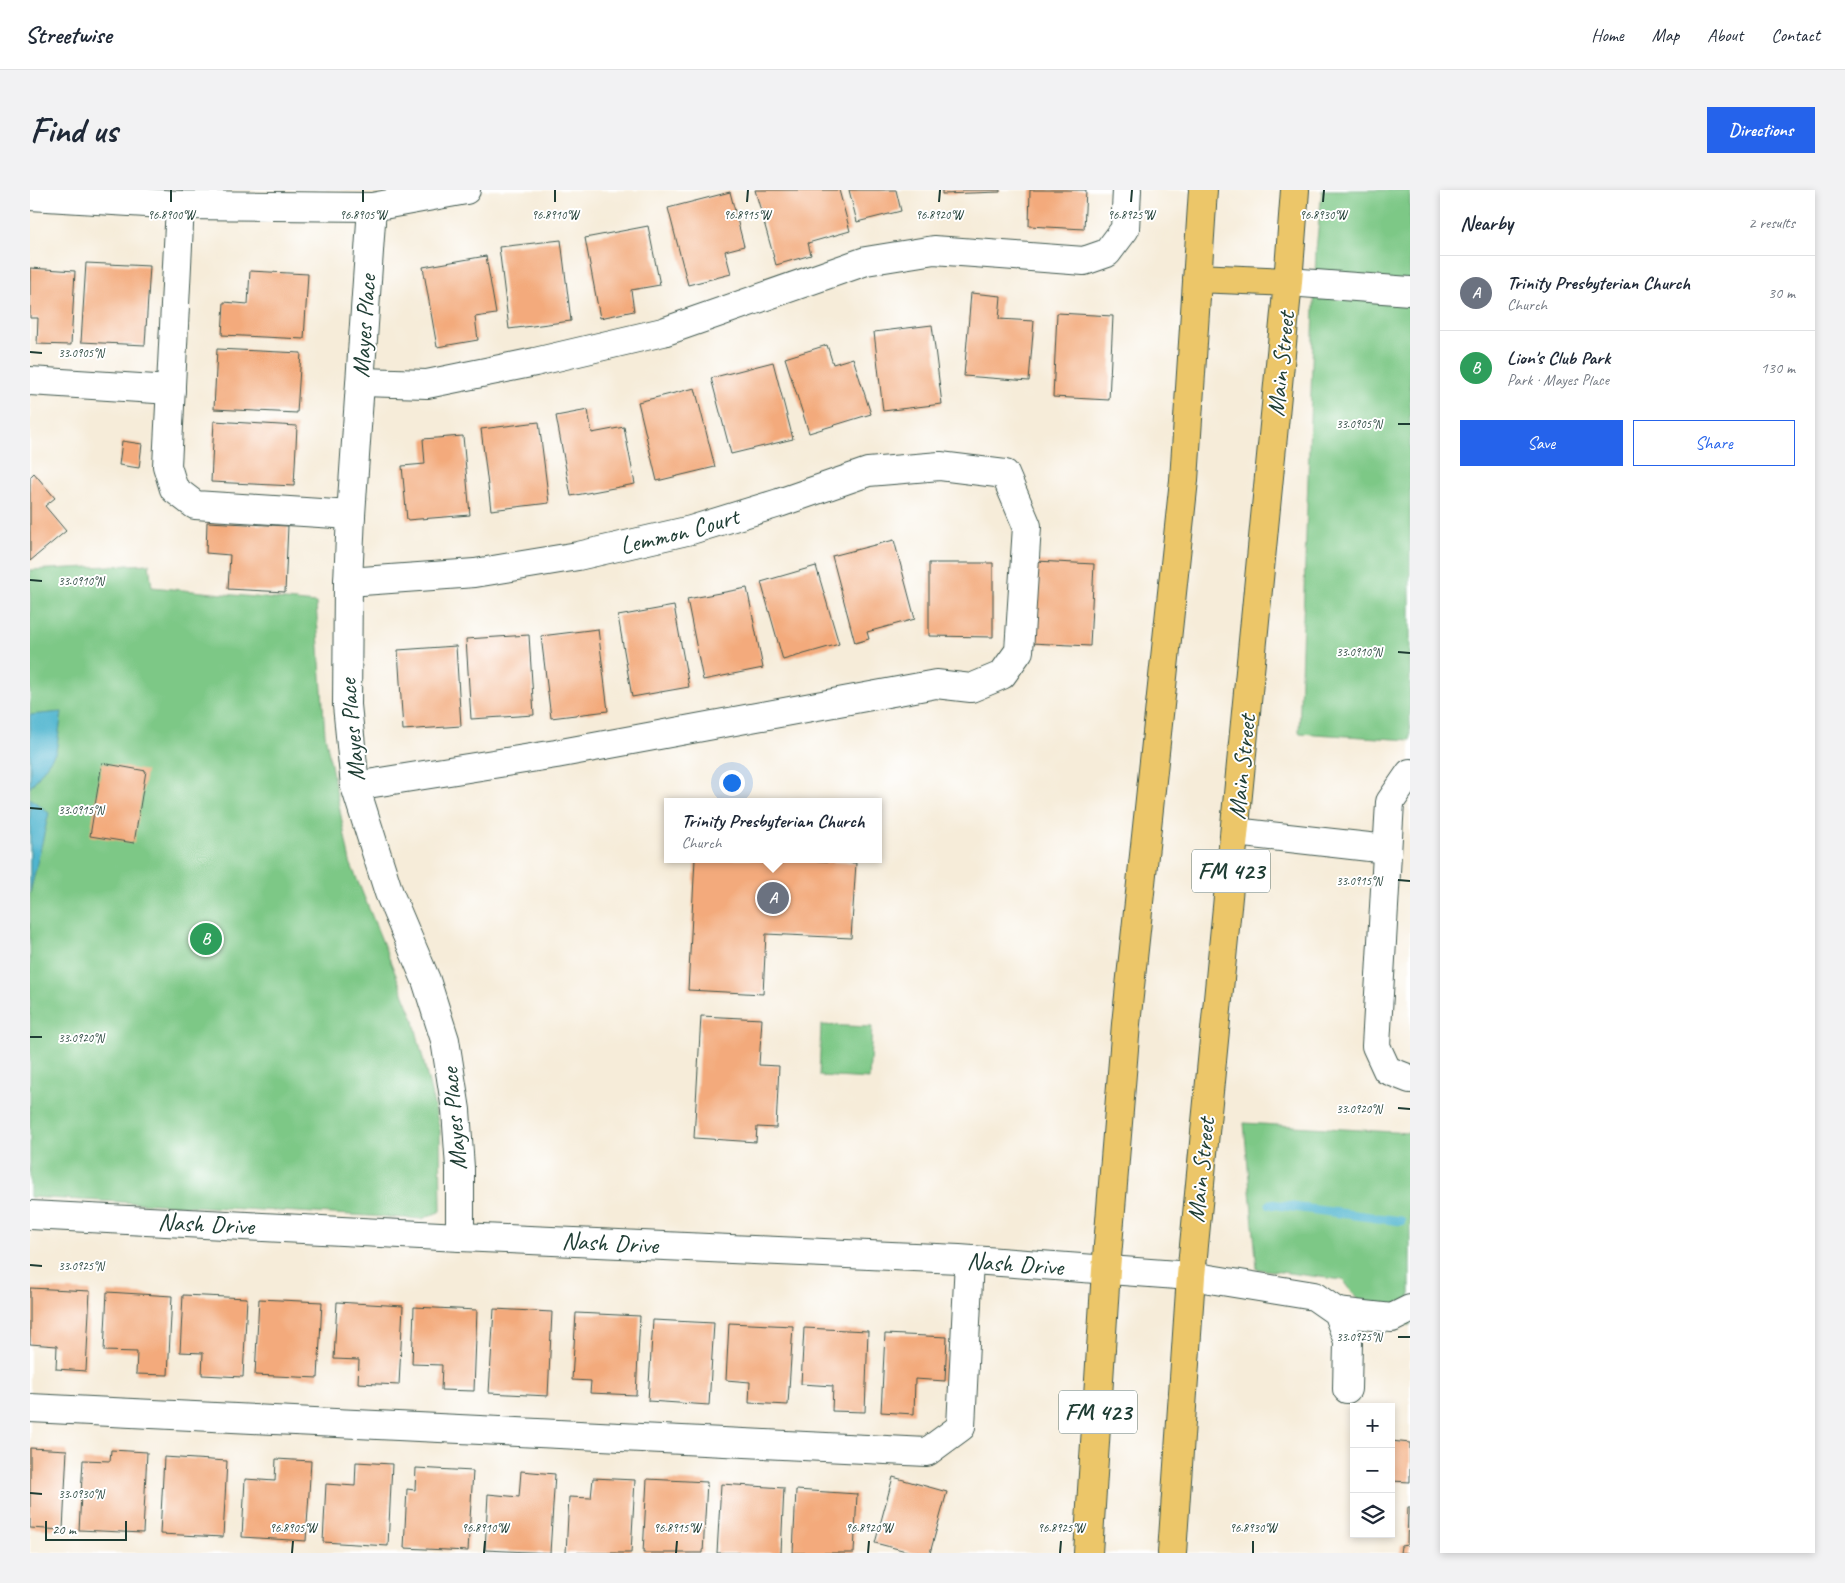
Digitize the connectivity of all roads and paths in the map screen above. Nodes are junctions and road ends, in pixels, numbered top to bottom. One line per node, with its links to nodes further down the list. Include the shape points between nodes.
1 (466, 190): 7 (street)
2 (1127, 190): 12 (street, via 1125,229 1107,253 1084,261 934,250 866,261 663,332 427,384)
3 (1203, 190): 8 (main road, FM 423)
4 (1295, 190): 9 (main road, Main Street / FM 423)
5 (30, 196): 6 (street)
6 (180, 205): 7 (street); 13 (street)
7 (372, 207): 12 (street, Mayes Place)
8 (1197, 278): 9 (main road); 24 (main road, FM 423, via 1184,480 1126,1024)
9 (1288, 282): 10 (street); 18 (main road, Main Street / FM 423)
10 (1410, 291)
11 (30, 381): 13 (street)
12 (361, 382): 14 (street, Mayes Place)
13 (172, 390): 14 (street, via 168,466 174,489 195,505)
14 (351, 515): 15 (street, Mayes Place)
15 (348, 582): 17 (street, Mayes Place, via 347,705); 17 (street, Lemmon Court, via 475,572 578,556 691,530 868,472 940,466 1005,474 1027,526 1019,651 1002,675 971,688 936,684 556,754)
16 (1410, 773): 19 (street, via 1390,802)
17 (355, 786): 22 (street, Mayes Place, via 389,893 426,980 445,1040 456,1110)
18 (1235, 832): 19 (street); 25 (main road, Main Street / FM 423)
19 (1388, 849): 20 (street, via 1376,1046 1387,1070)
20 (1410, 1079)
21 (30, 1215): 22 (street, Nash Drive)
22 (460, 1237): 23 (street, Nash Drive)
23 (969, 1260): 24 (street, Nash Drive); 29 (street, via 961,1427 927,1452)
24 (1106, 1270): 25 (street, Nash Drive); 30 (main road, FM 423)
25 (1191, 1276): 27 (street, Nash Drive, via 1314,1296); 31 (main road, Main Street / FM 423)
26 (1410, 1308): 27 (street, via 1392,1318)
27 (1337, 1312): 28 (street, via 1348,1341)
28 (1347, 1389)
29 (30, 1408)
30 (1088, 1553)
31 (1172, 1553)

